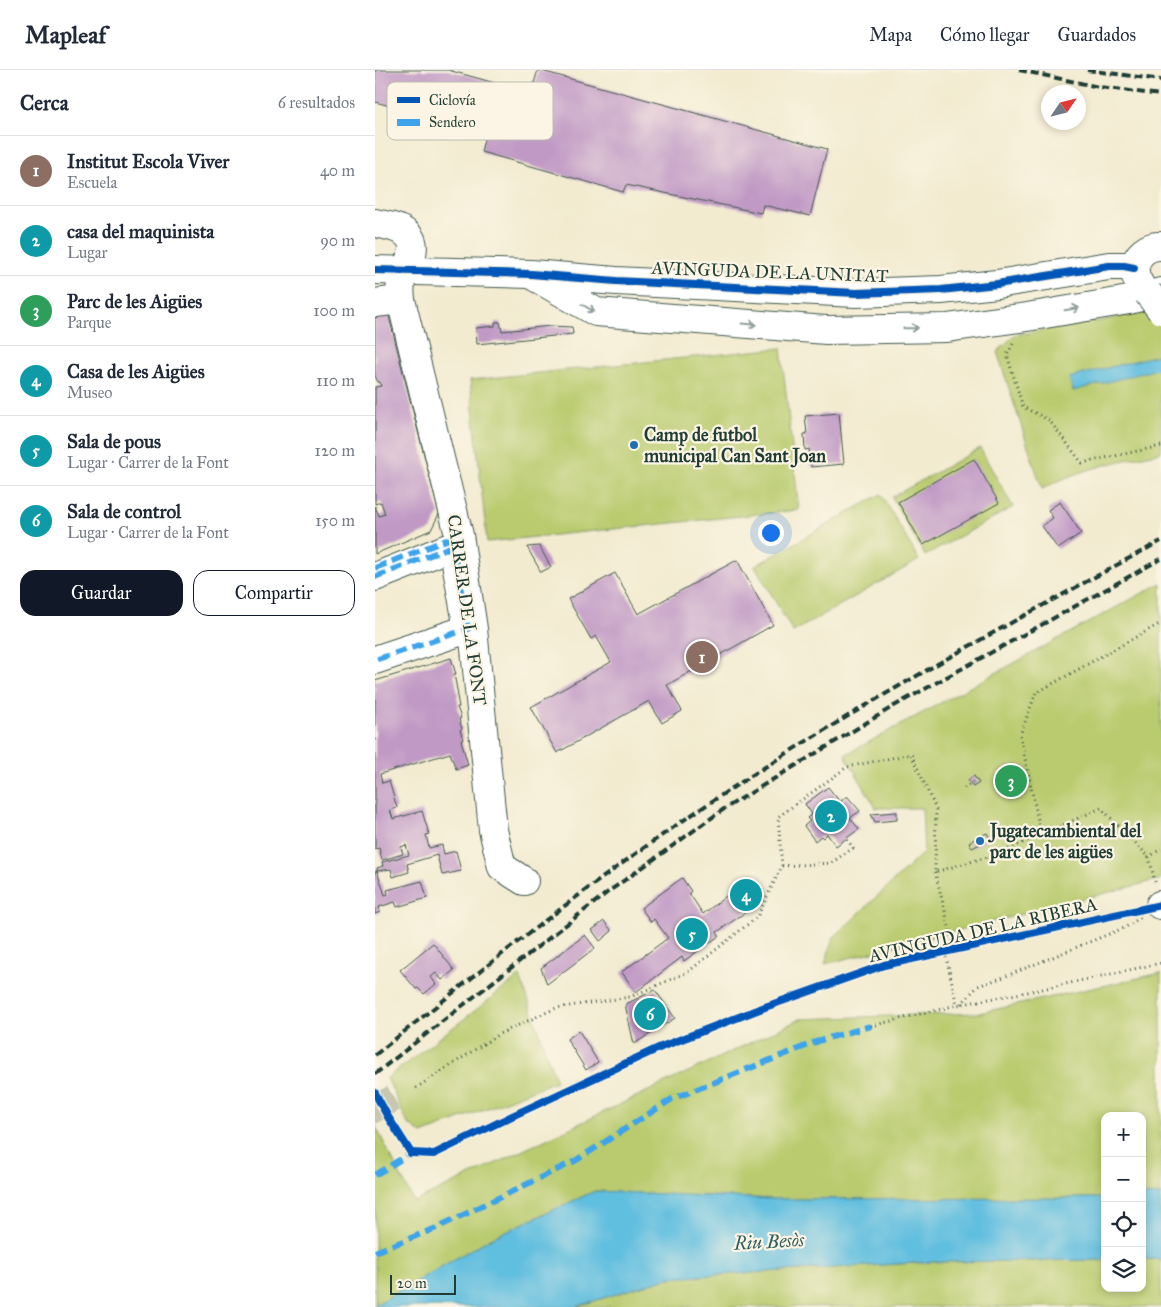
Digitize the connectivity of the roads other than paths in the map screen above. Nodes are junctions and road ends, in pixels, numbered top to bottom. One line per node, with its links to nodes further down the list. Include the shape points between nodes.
1 (375, 223): 5 (street, CARRER DE LA FONT, via 401,230 411,241 413,250)
2 (1161, 246): 3 (street, via 1149,248 1137,260)
3 (1121, 267): 6 (street, AVINGUDA DE LA UNITAT, via 997,284 856,293); 7 (street, AVINGUDA DE LA UNITAT)
4 (375, 270): 5 (street, AVINGUDA DE LA UNITAT)
5 (403, 270): 6 (street, AVINGUDA DE LA UNITAT); 8 (street, CARRER DE LA FONT)
6 (531, 274): 7 (street, AVINGUDA DE LA UNITAT, one-way to 7, via 596,312 825,330 947,328)
7 (1158, 298)
8 (388, 302): 9 (street, CARRER DE LA FONT)
9 (459, 535): 10 (street); 12 (street, CARRER DE LA FONT)
10 (375, 568)
11 (375, 578): 13 (street, via 453,546 468,629)
12 (473, 629): 14 (street); 15 (street, CARRER DE LA FONT, via 493,830 502,867)
13 (375, 660)
14 (375, 666)
15 (525, 881)

